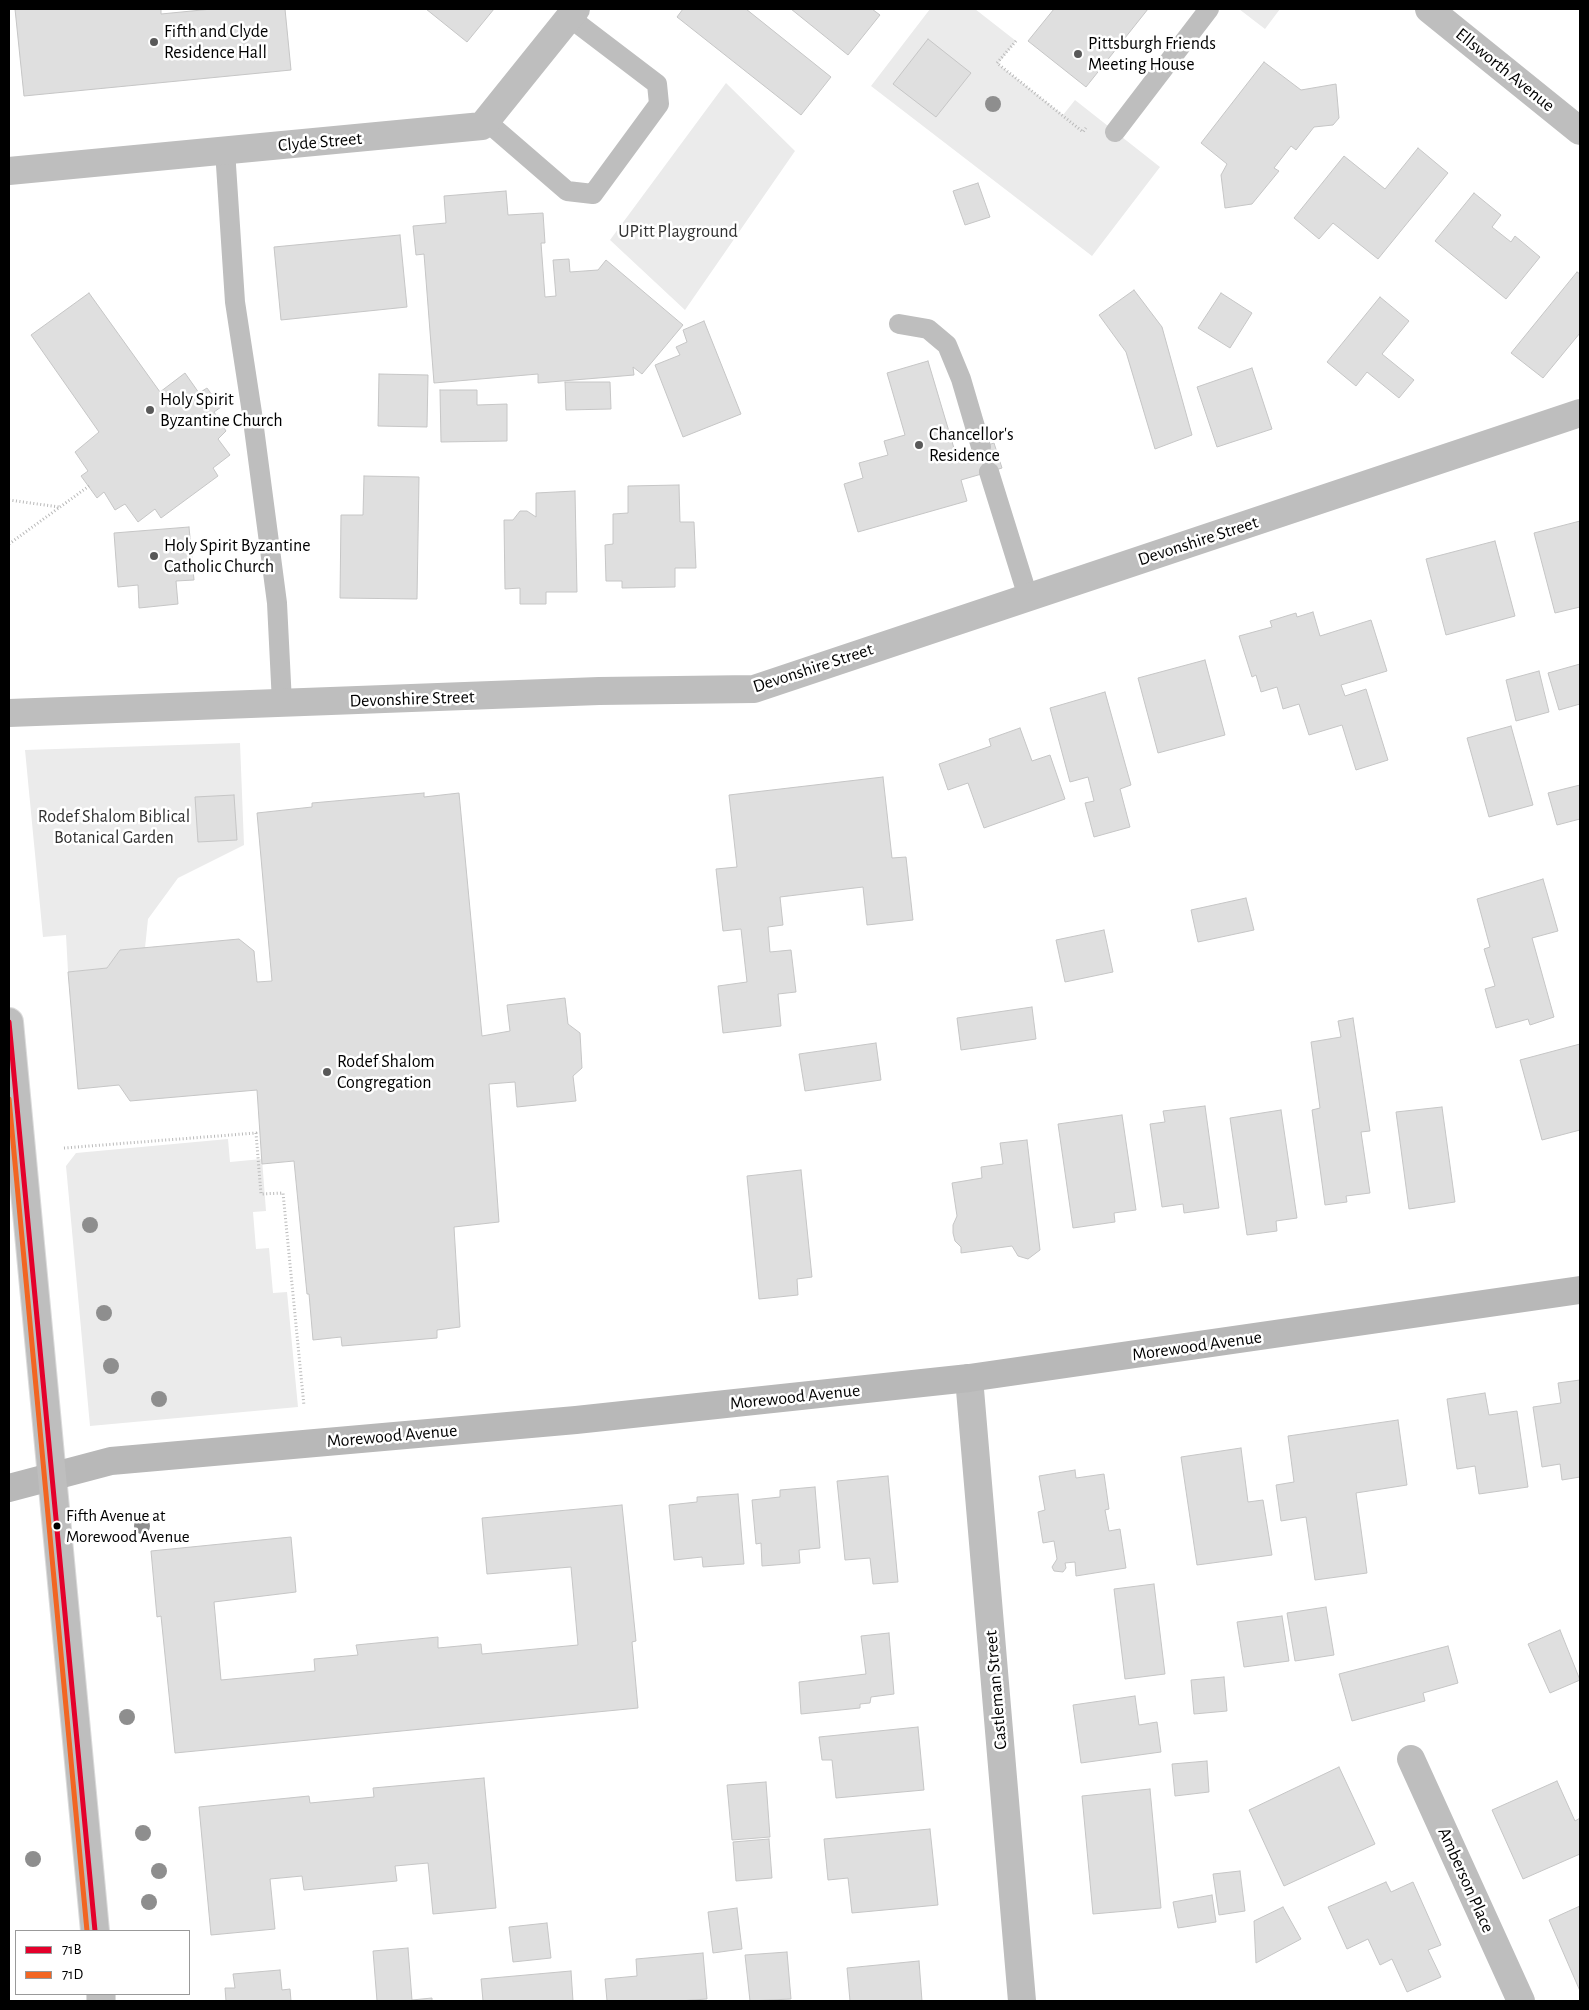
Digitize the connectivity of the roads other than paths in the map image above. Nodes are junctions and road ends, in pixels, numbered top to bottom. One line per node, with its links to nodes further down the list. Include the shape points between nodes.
1 (1210, 9): 6 (lane)
2 (1429, 9): 5 (main road, Ellsworth Avenue)
3 (572, 13): 4 (main road); 4 (lane, via 657,84 659,104 593,194 567,191)
4 (486, 121): 7 (main road, Clyde Street, via 482,126)
5 (1580, 131)
6 (1115, 132)
7 (225, 150): 8 (main road, Clyde Street); 14 (lane, via 234,302 277,603)
8 (9, 171)
9 (899, 324): 11 (lane, via 928,330 947,345 961,379)
10 (1580, 413): 13 (main road, Devonshire Street)
11 (981, 447)
12 (989, 472): 13 (lane)
13 (1028, 597): 14 (main road, Devonshire Street, via 754,689 599,691)
14 (282, 703): 15 (main road, Devonshire Street)
15 (9, 713)
16 (9, 1022): 19 (main road)
17 (1580, 1290): 18 (main road, Morewood Avenue)
18 (969, 1378): 19 (main road, Morewood Avenue, via 576,1420 111,1461); 23 (main road, Castleman Street)
19 (52, 1477): 20 (main road, Morewood Avenue); 22 (main road)
20 (9, 1488)
21 (1412, 1759): 24 (main road, Amberson Place)
22 (95, 1930)
23 (1022, 2001)
24 (1521, 2001)

